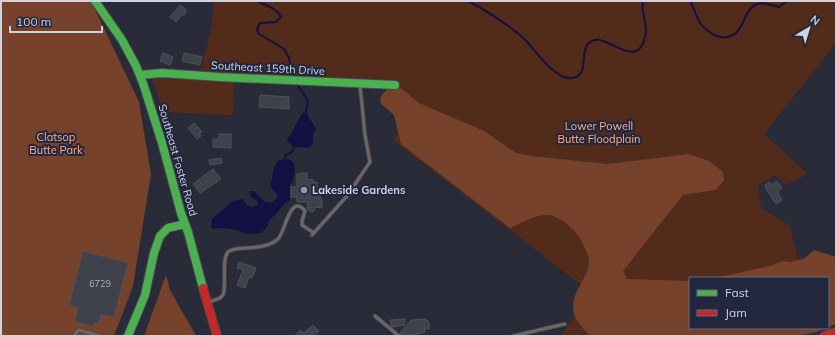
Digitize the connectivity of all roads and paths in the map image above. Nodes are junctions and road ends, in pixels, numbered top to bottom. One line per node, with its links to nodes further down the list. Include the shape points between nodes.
1 (95, 1): 2 (street, Southeast Foster Road, via 122,40)
2 (140, 75): 3 (street, Southeast 159th Drive, via 162,73); 5 (street, Southeast Foster Road)
3 (360, 83): 4 (street, Southeast 159th Drive); 6 (lane, via 370,162 347,196 313,234 302,225 305,211 298,206 290,210 277,241 270,245 234,249 227,253 223,295)
4 (395, 84)
5 (185, 224): 6 (street, Southeast Foster Road); 12 (street, via 168,228 160,236 145,294)
6 (208, 303): 13 (street, Southeast Foster Road)
7 (375, 316): 14 (lane)
8 (565, 324): 15 (lane)
9 (836, 332): 16 (street)
10 (75, 336): 11 (lane, via 80,330)
11 (100, 336)
12 (128, 336)
13 (217, 336)
14 (399, 336)
15 (513, 336)
16 (824, 336)

